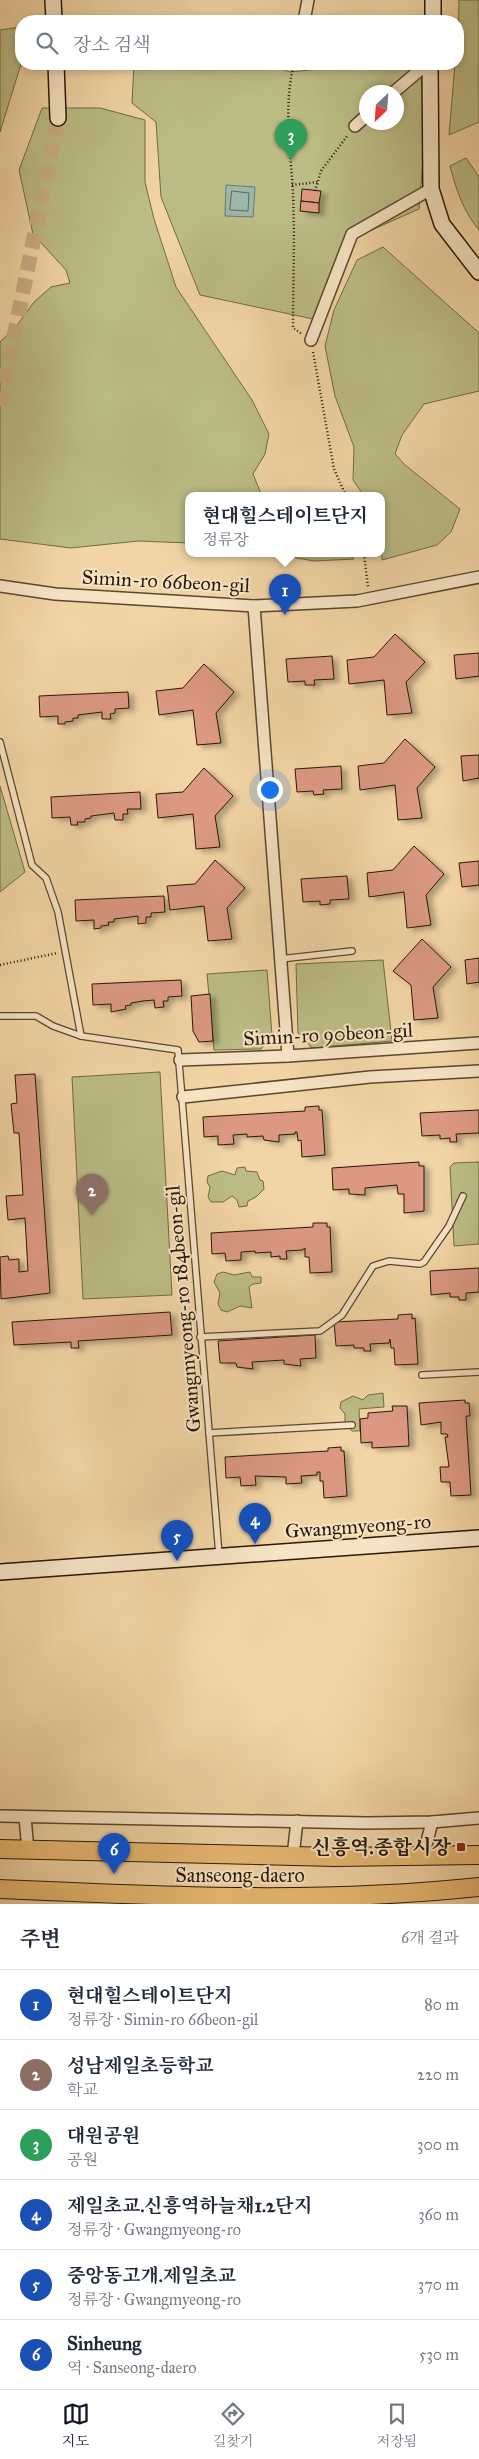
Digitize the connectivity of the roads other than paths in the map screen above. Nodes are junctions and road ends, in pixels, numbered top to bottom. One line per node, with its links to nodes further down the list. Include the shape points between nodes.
1 (53, 0): 4 (main road)
2 (308, 0): 5 (street)
3 (433, 0): 6 (main road)
4 (54, 15)
5 (305, 15)
6 (432, 15)
7 (56, 70): 11 (main road)
8 (421, 70): 10 (street)
9 (428, 70): 14 (main road)
10 (402, 85)
11 (58, 118)
12 (359, 122): 13 (street)
13 (355, 126)
14 (431, 189): 15 (main road, via 442,224); 16 (street, via 352,234)
15 (479, 272)
16 (311, 340)
17 (479, 578): 19 (street, Simin-ro 66beon-gil, via 369,598)
18 (0, 586): 19 (street, Simin-ro 66beon-gil, via 55,594)
19 (254, 606): 22 (street)
20 (0, 742): 24 (lane, via 32,865 46,878 58,912)
21 (352, 951): 22 (lane)
22 (280, 959): 26 (street)
23 (0, 1016): 24 (lane, via 36,1016)
24 (81, 1036): 27 (lane, via 178,1050)
25 (479, 1043): 26 (street, Simin-ro 90beon-gil)
26 (288, 1056): 27 (street, Simin-ro 90beon-gil)
27 (180, 1060): 29 (lane, Gwangmyeong-ro 184beon-gil)
28 (479, 1070): 29 (street, via 370,1077)
29 (183, 1097): 31 (lane, Gwangmyeong-ro 184beon-gil)
30 (463, 1196): 31 (lane, via 449,1226 424,1262 380,1262 373,1266 350,1305 328,1327 312,1332)
31 (200, 1337): 35 (lane, Gwangmyeong-ro 184beon-gil)
32 (479, 1372): 33 (lane)
33 (422, 1375)
34 (352, 1424): 35 (lane)
35 (209, 1433): 37 (lane, Gwangmyeong-ro 184beon-gil)
36 (479, 1538): 37 (main road, Gwangmyeong-ro)
37 (219, 1556): 38 (main road, Gwangmyeong-ro)
38 (0, 1572)
39 (0, 1816): 40 (street)
40 (25, 1817): 42 (street); 45 (street)
41 (479, 1818): 43 (street)
42 (297, 1821): 43 (street); 47 (street)
43 (432, 1822): 48 (street)
44 (0, 1849): 45 (main road, Sanseong-daero)
45 (28, 1850): 47 (main road, Sanseong-daero)
46 (479, 1854): 48 (main road, Sanseong-daero)
47 (293, 1856): 48 (main road, Sanseong-daero)
48 (423, 1856)
49 (479, 1888): 51 (main road, Sanseong-daero)
50 (0, 1889): 52 (main road, Sanseong-daero)
51 (328, 1900): 52 (main road, Sanseong-daero)
52 (236, 1902)

